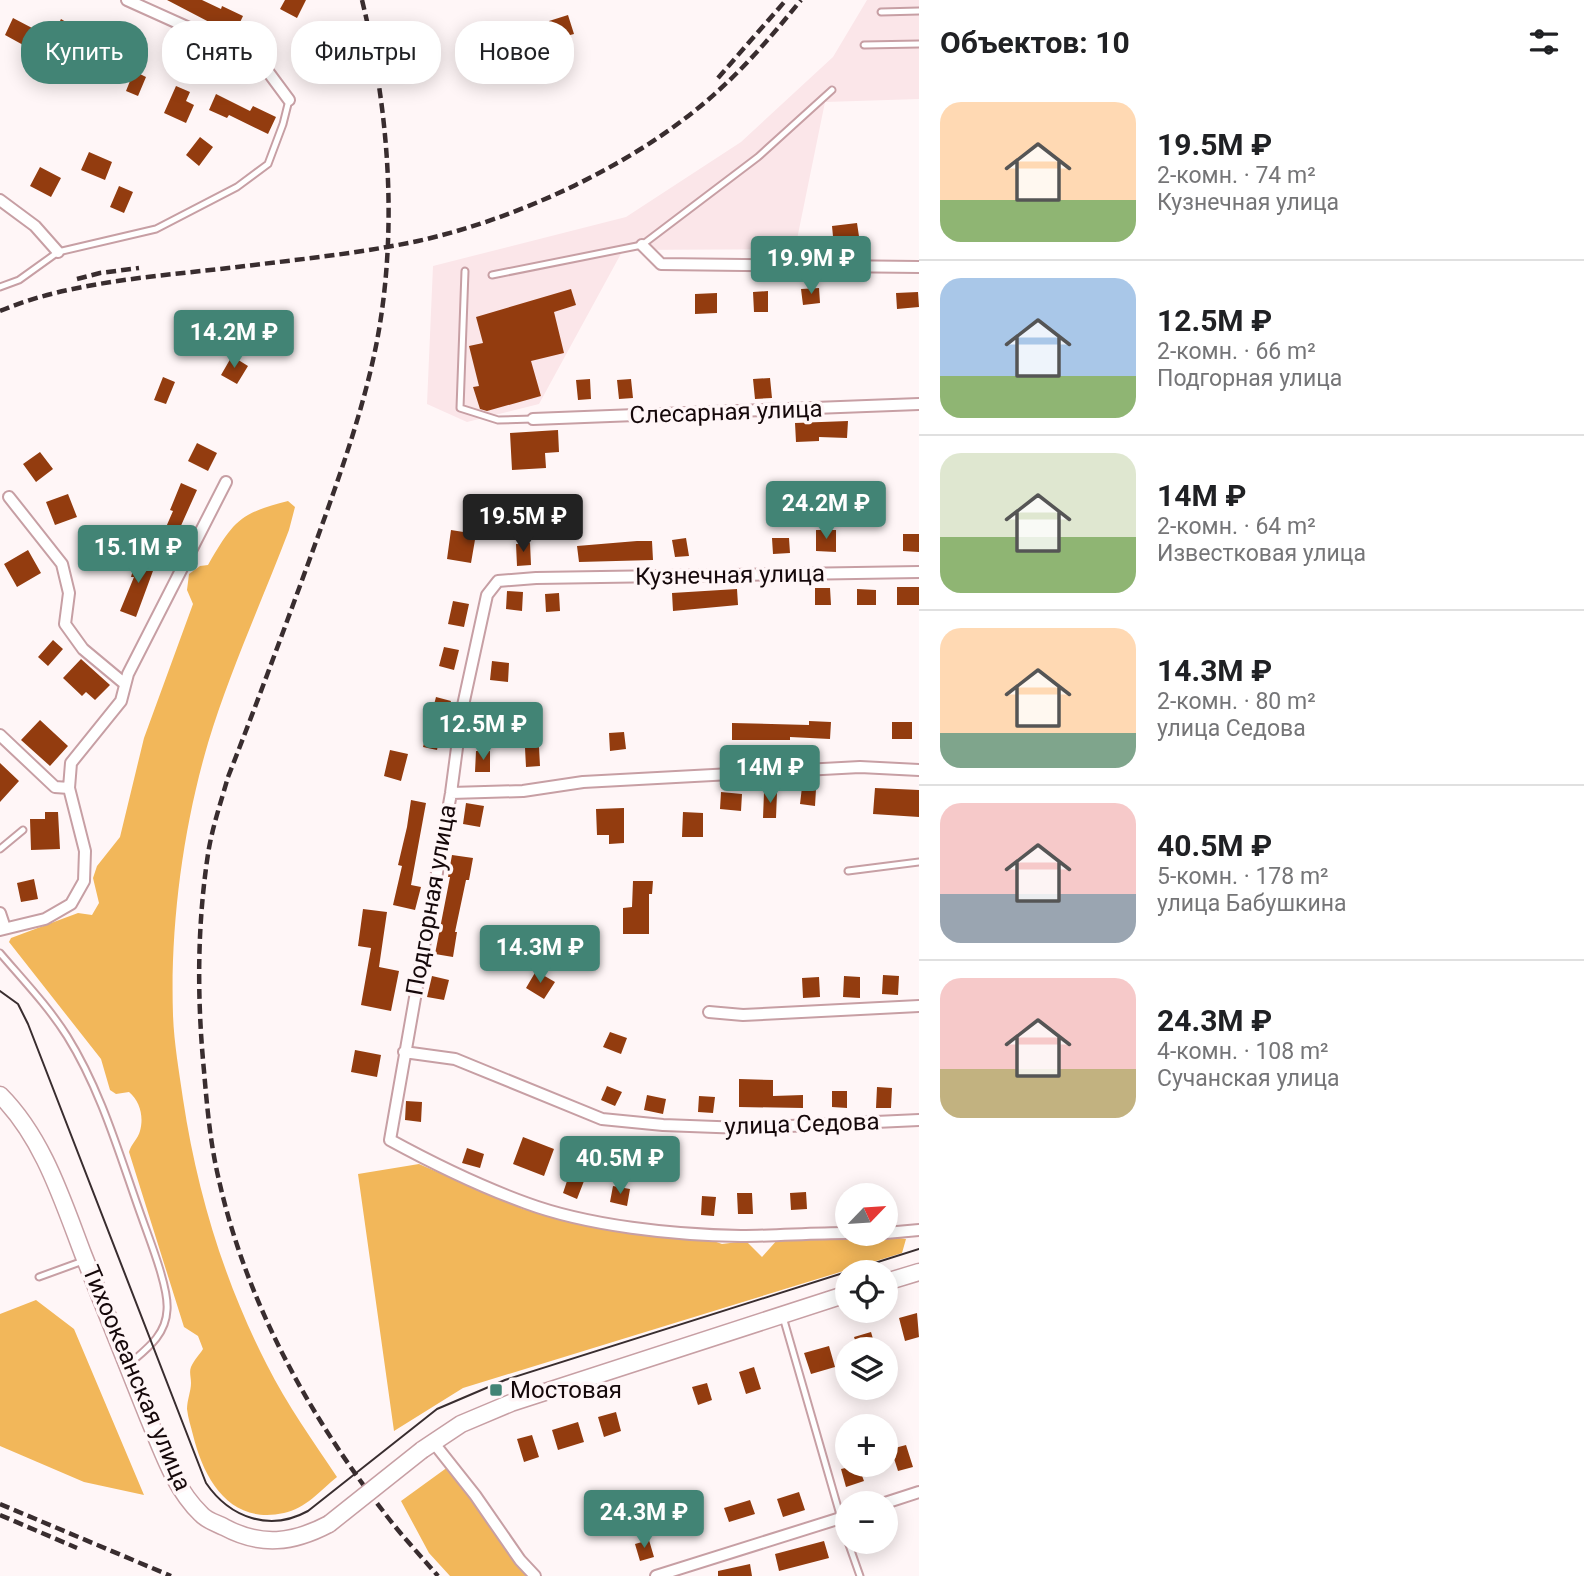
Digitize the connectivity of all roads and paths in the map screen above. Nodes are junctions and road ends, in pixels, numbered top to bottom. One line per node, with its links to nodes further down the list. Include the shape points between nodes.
1 (127, 0): 2 (street)
2 (154, 6): 8 (street, via 269,73)
3 (919, 11): 4 (lane)
4 (881, 12)
5 (919, 44): 6 (lane)
6 (864, 45)
7 (832, 90): 10 (lane, via 758,157)
8 (289, 100): 11 (lane, via 268,164 237,187 156,229)
9 (0, 200): 11 (street, via 35,226)
10 (642, 245): 12 (street, via 661,264); 14 (lane)
11 (58, 252): 15 (lane, via 29,274)
12 (919, 267)
13 (465, 271): 17 (lane, via 460,408 498,419)
14 (492, 275)
15 (0, 287)
16 (919, 404): 17 (street, Слесарная улица)
17 (533, 419)
18 (226, 482): 22 (street)
19 (9, 498): 22 (street, via 62,564 69,593 65,624 83,649)
20 (919, 572): 21 (street, Кузнечная улица)
21 (498, 581): 26 (street, Подгорная улица, via 487,595 462,710)
22 (125, 684): 25 (street, via 121,701 71,763)
23 (0, 735): 25 (street, via 55,787)
24 (919, 770): 26 (street, via 860,767)
25 (69, 788): 32 (street, via 85,851 84,881 71,904 45,919)
26 (451, 793): 36 (street, Подгорная улица)
27 (23, 830): 28 (lane)
28 (0, 849)
29 (919, 862): 30 (lane)
30 (848, 871)
31 (0, 913): 32 (street)
32 (3, 929)
33 (0, 953): 48 (lane, via 68,1037 100,1099 159,1267 167,1310 160,1334)
34 (919, 1006): 35 (street, via 743,1015)
35 (709, 1012)
36 (404, 1052): 38 (street, улица Седова, via 455,1059 602,1119 743,1128); 41 (street, Подгорная улица, via 390,1140 467,1179 528,1204 590,1220 741,1236)
37 (0, 1095): 42 (main road, Тихоокеанская улица, via 44,1158)
38 (919, 1120)
39 (919, 1230): 40 (street)
40 (898, 1232)
41 (835, 1233)
42 (86, 1260): 44 (lane); 48 (main road, Тихоокеанская улица)
43 (919, 1272): 45 (main road)
44 (39, 1276)
45 (898, 1278)
46 (835, 1298): 47 (main road, Тихоокеанская улица)
47 (782, 1314): 49 (main road, Тихоокеанская улица, via 511,1404 461,1424); 50 (lane)
48 (127, 1366): 49 (main road, Тихоокеанская улица, bridge, via 182,1492 202,1516 234,1533 268,1541 298,1538 329,1524)
49 (427, 1446): 55 (street, via 475,1495)
50 (836, 1491)
51 (919, 1492): 52 (street)
52 (898, 1499)
53 (835, 1521): 56 (street)
54 (853, 1554): 57 (lane)
55 (535, 1576)
56 (656, 1576)
57 (860, 1576)

